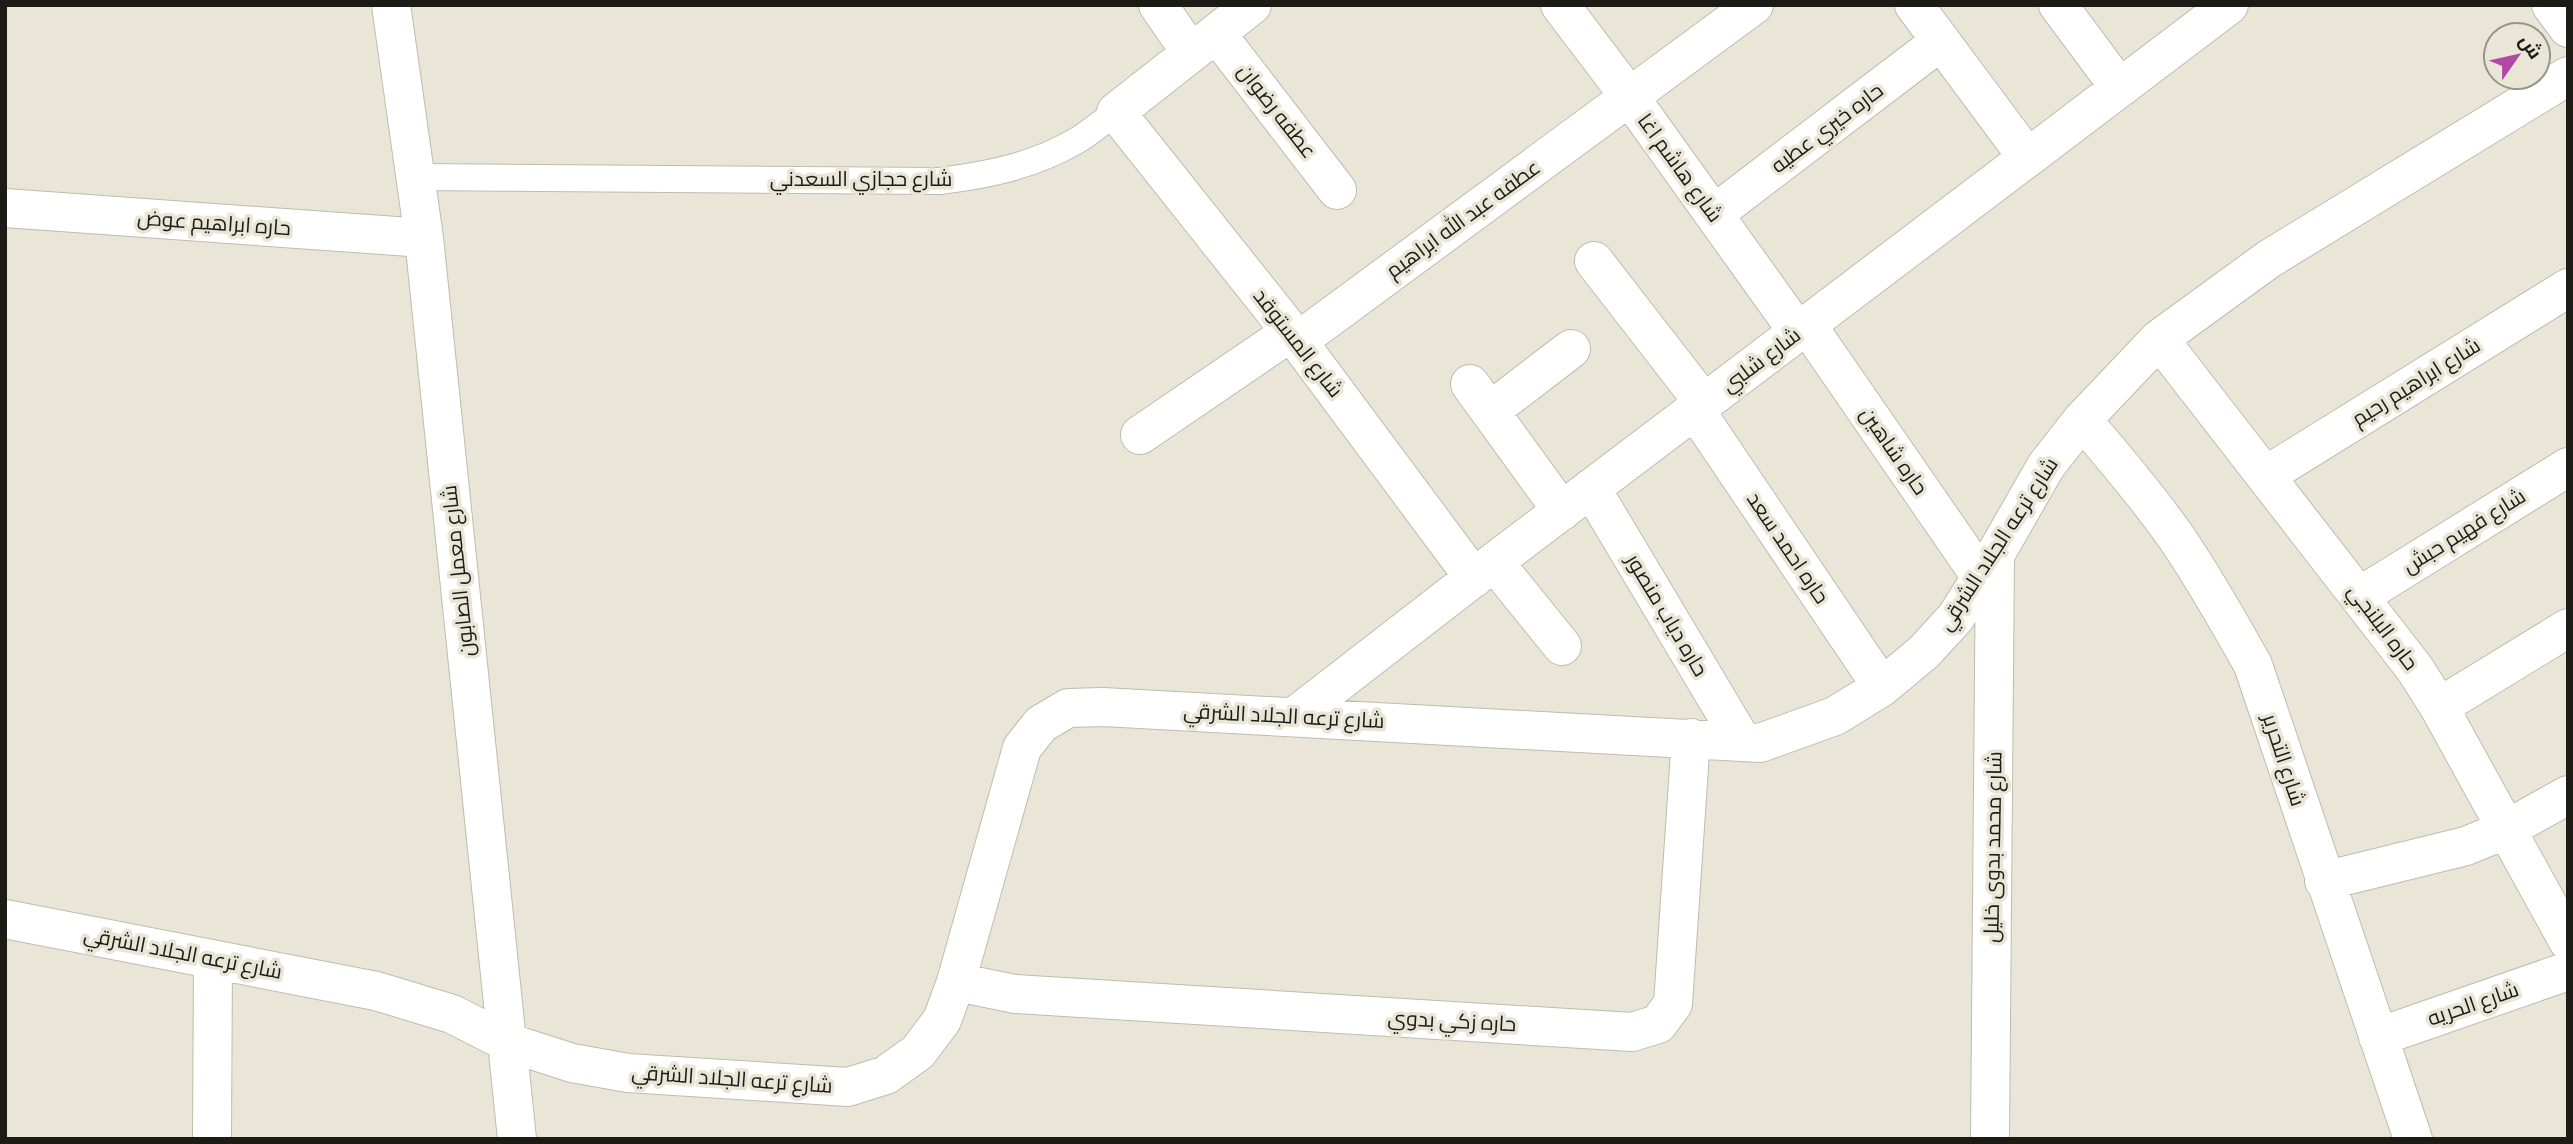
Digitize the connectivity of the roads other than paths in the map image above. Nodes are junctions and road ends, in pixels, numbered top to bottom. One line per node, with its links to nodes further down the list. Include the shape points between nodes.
1 (391, 5): 18 (street, شارع معمل الصابون)
2 (1157, 5): 12 (street, عطفه رضوان)
3 (1252, 5): 12 (street, شارع حجازي السعدني)
4 (1754, 5): 15 (street, عطفه عبد الله ابراهيم)
5 (1914, 5): 11 (street)
6 (2057, 5): 14 (street)
7 (2229, 5): 14 (street, شارع شلبي)
8 (2551, 5): 10 (street)
9 (1575, 11): 15 (street, شارع هاشم اغا)
10 (2568, 28)
11 (1941, 41): 17 (street); 21 (street, حاره خيري عطيه)
12 (1204, 43): 16 (street, شارع حجازي السعدني); 19 (street, عطفه رضوان)
13 (2568, 76): 27 (street, شارع ترعه الجلاد الشرقي, via 2269,259)
14 (2119, 87): 17 (street, شارع شلبي)
15 (1629, 96): 21 (street, شارع هاشم اغا); 26 (street, عطفه عبد الله ابراهيم)
16 (1115, 112): 18 (lane, شارع حجازي السعدني, via 1077,141 1033,162 987,175 940,181); 26 (street, شارع المستوقد)
17 (2027, 157): 25 (street, شارع شلبي)
18 (417, 177): 22 (street, شارع معمل الصابون)
19 (1337, 190)
20 (5, 208): 22 (street, حاره ابراهيم عوض)
21 (1714, 214): 25 (street, شارع هاشم اغا)
22 (424, 238): 54 (street, شارع معمل الصابون)
23 (1594, 261): 29 (street, حاره احمد سعد)
24 (2568, 288): 33 (street, شارع ابراهيم رحيم)
25 (1802, 328): 29 (street, شارع شلبي); 35 (street, حاره شاهين)
26 (1294, 336): 31 (street, عطفه عبد الله ابراهيم); 36 (street, شارع المستوقد)
27 (2159, 339): 30 (street, شارع ترعه الجلاد الشرقي); 33 (street, حاره البلنجي)
28 (1571, 349): 34 (street, حاره دياب منصور, via 1480,397)
29 (1699, 406): 34 (street, شارع شلبي); 40 (street, حاره احمد سعد)
30 (2082, 420): 35 (street, شارع ترعه الجلاد الشرقي, via 2046,466); 47 (street, شارع التحرير, via 2176,537 2253,666)
31 (1140, 436)
32 (2568, 467): 37 (street, شارع فهيم حبش)
33 (2265, 475): 37 (street, حاره البلنجي)
34 (1577, 500): 36 (street, شارع شلبي); 44 (street, حاره دياب منصور)
35 (1988, 566): 40 (street, شارع ترعه الجلاد الشرقي, via 1956,617); 57 (street, شارع محمد بدوى خليل)
36 (1484, 570): 39 (street, شارع المستوقد); 42 (street, شارع شلبي)
37 (2360, 596): 41 (street, حاره البلنجي)
38 (2568, 628): 41 (street)
39 (1562, 646)
40 (1882, 687): 44 (street, شارع ترعه الجلاد الشرقي, via 1835,716 1760,743)
41 (2439, 707): 46 (street, حاره البلنجي)
42 (1295, 716): 43 (street, شارع ترعه الجلاد الشرقي); 52 (street, شارع ترعه الجلاد الشرقي, via 1068,708 1041,724 1022,748)
43 (1691, 738): 44 (street, شارع ترعه الجلاد الشرقي); 52 (street, حاره زكي بدوي, via 1673,1004 1658,1024 1632,1032 1014,995)
44 (1742, 741)
45 (2568, 795): 46 (street)
46 (2507, 829): 47 (street, via 2466,846); 49 (street, حاره البلنجي)
47 (2324, 881): 53 (street, شارع التحرير)
48 (5, 919): 50 (street, شارع ترعه الجلاد الشرقي)
49 (2568, 941)
50 (213, 959): 54 (street, شارع ترعه الجلاد الشرقي, via 376,991 452,1014); 55 (street)
51 (2568, 971): 53 (street, شارع الحريه)
52 (956, 982): 54 (street, شارع ترعه الجلاد الشرقي, via 942,1020 918,1052 886,1074 848,1087 628,1073 572,1063)
53 (2378, 1037): 58 (street, شارع التحرير)
54 (507, 1042): 56 (street, شارع معمل الصابون)
55 (212, 1139)
56 (517, 1139)
57 (1990, 1139)
58 (2413, 1139)

